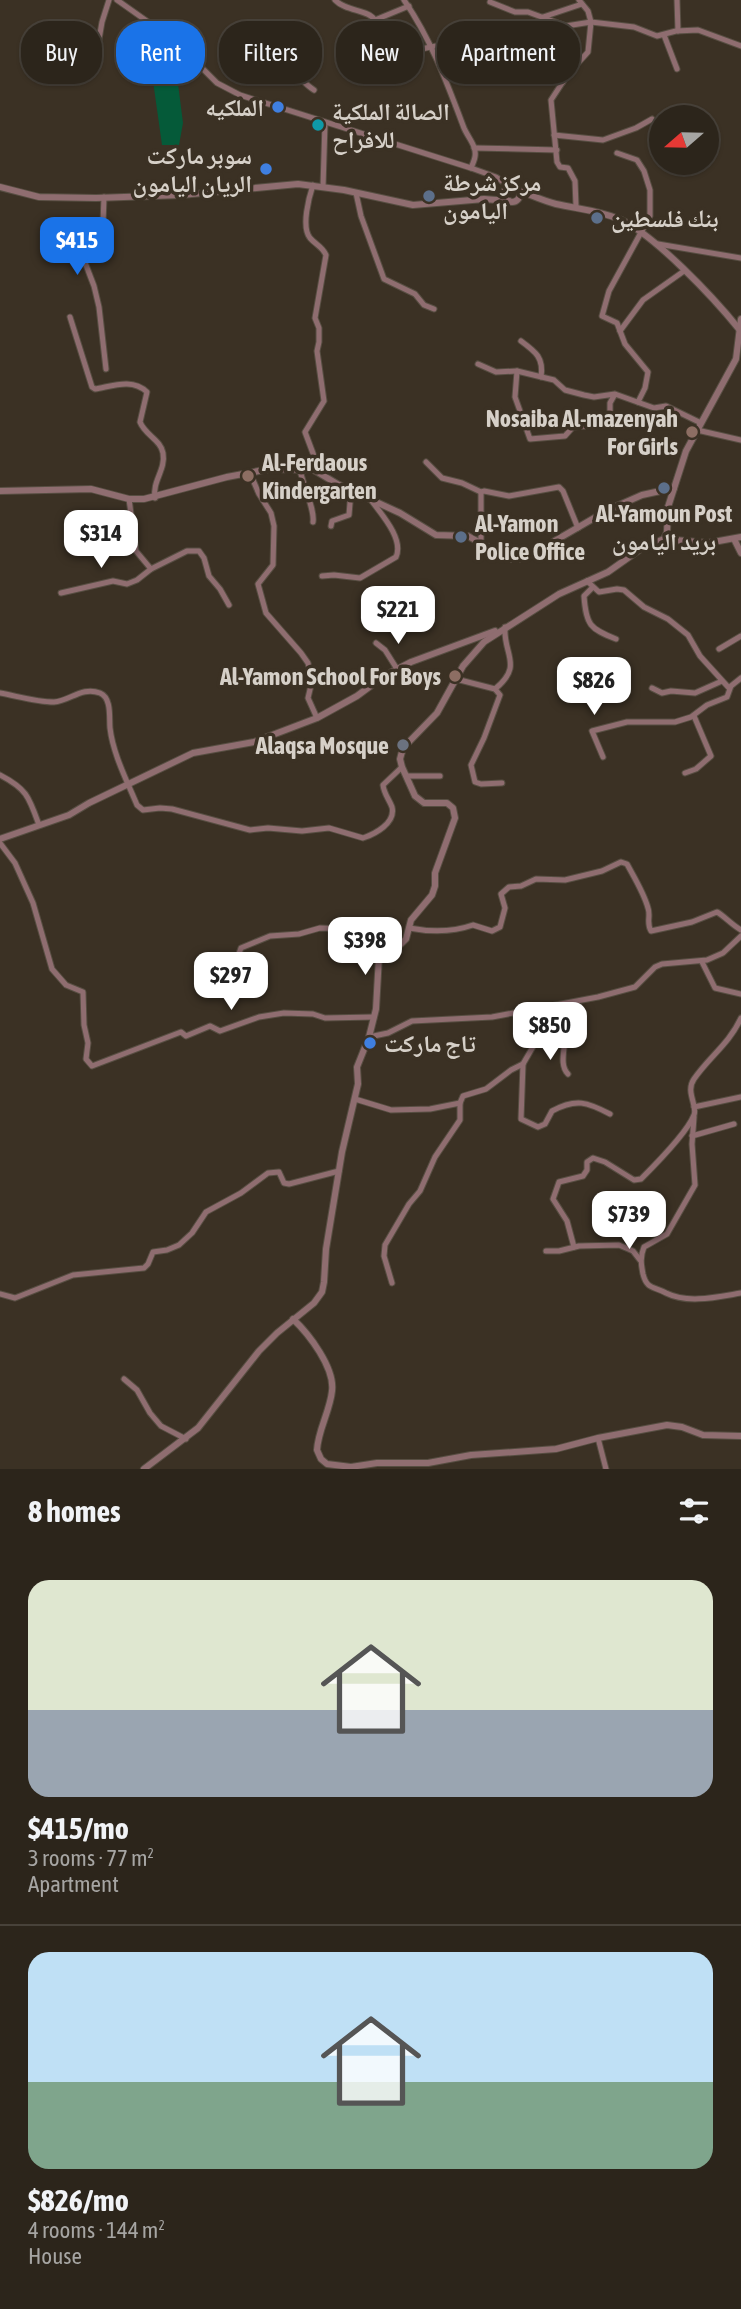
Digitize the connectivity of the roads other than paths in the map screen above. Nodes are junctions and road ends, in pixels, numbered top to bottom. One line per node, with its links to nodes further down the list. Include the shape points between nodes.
1 (109, 0): 11 (street)
2 (117, 0): 24 (street, via 175,41 217,83)
3 (335, 0): 10 (street)
4 (404, 0): 8 (street)
5 (677, 0): 13 (street)
6 (490, 2): 9 (street)
7 (580, 2): 9 (street); 12 (street)
8 (409, 6): 10 (street); 15 (street)
9 (542, 17): 12 (street, via 566,26)
10 (375, 20): 15 (street, via 377,32 388,45 415,51)
11 (102, 22)
12 (591, 22): 14 (street); 18 (street, via 588,52)
13 (678, 31): 14 (street); 17 (street, via 698,30)
14 (664, 35): 19 (street)
15 (430, 45): 16 (street); 26 (street)
16 (437, 45)
17 (741, 46)
18 (580, 62)
19 (677, 69)
20 (305, 84): 22 (street)
21 (562, 84): 25 (street, via 551,100)
22 (314, 90)
23 (649, 121): 25 (street, via 603,140)
24 (325, 123): 29 (street); 33 (street)
25 (554, 135): 27 (street)
26 (474, 148): 27 (street); 29 (street)
27 (556, 150): 38 (street, via 558,165 568,168 575,181)
28 (617, 153): 39 (street, via 637,160 647,180 650,216)
29 (471, 168): 31 (street)
30 (313, 185): 33 (street); 36 (street); 59 (street, via 307,230 326,255 315,318 324,401 305,432)
31 (509, 186): 34 (street); 37 (street, via 504,192)
32 (0, 187): 36 (street, via 44,197)
33 (323, 187): 35 (street)
34 (520, 191): 37 (street, via 519,198); 38 (street)
35 (356, 193): 37 (street, via 416,205); 43 (street, via 384,279)
36 (104, 197): 50 (street, via 105,240 81,252 99,307)
37 (509, 201)
38 (576, 206): 39 (street, via 618,218)
39 (642, 232): 40 (street); 47 (street, via 609,291 602,316 617,323)
40 (654, 244): 41 (street); 42 (street)
41 (741, 258)
42 (684, 271): 46 (street); 47 (street, via 643,300)
43 (435, 309)
44 (69, 317): 65 (street, via 92,387 128,383 147,392 140,422 164,454)
45 (741, 319): 46 (street)
46 (740, 330): 55 (street, via 736,359)
47 (620, 331): 54 (street, via 648,372)
48 (521, 341): 52 (street, via 540,356)
49 (478, 365): 51 (street, via 496,372)
50 (106, 369)
51 (517, 371): 52 (street); 53 (street, via 515,397 530,439 565,436 573,428 606,424)
52 (541, 377): 53 (street, via 584,395)
53 (615, 394): 54 (street)
54 (638, 402): 55 (street, via 654,408 666,406)
55 (699, 426): 56 (street); 61 (street)
56 (741, 440)
57 (426, 462): 64 (street, via 442,478)
58 (300, 470): 59 (street); 60 (street); 68 (street)
59 (314, 470): 63 (street)
60 (250, 473): 65 (street); 95 (street, via 274,526 273,565 258,584 263,604 269,618 308,663 312,681 308,698)
61 (674, 488): 70 (street, via 642,495); 72 (street)
62 (0, 491): 66 (street, via 91,489)
63 (351, 491): 67 (street); 69 (street, via 351,512)
64 (481, 492): 70 (street, via 509,496 559,487); 73 (street)
65 (155, 498): 66 (street)
66 (129, 499): 75 (street, via 134,545)
67 (371, 500): 73 (street, via 436,535 463,535); 76 (street, via 398,546 396,557 360,578)
68 (313, 522)
69 (331, 526)
70 (578, 528): 73 (street, via 520,559 506,557)
71 (737, 538): 72 (street, via 708,543); 74 (street)
72 (664, 539): 77 (street)
73 (481, 541)
74 (741, 553)
75 (151, 569): 79 (street, via 127,583 113,581); 80 (street, via 197,550)
76 (322, 576)
77 (587, 581): 78 (street); 81 (street)
78 (592, 588): 83 (street, via 584,596 588,621 597,632); 89 (street, via 599,592 624,590 668,619 688,635)
79 (61, 593)
80 (229, 606)
81 (505, 627): 86 (street); 88 (street, via 484,642); 92 (street, via 512,663 506,680)
82 (741, 636): 85 (street)
83 (616, 639)
84 (376, 643): 86 (street)
85 (719, 649)
86 (397, 669): 95 (street)
87 (741, 678): 91 (street)
88 (456, 679): 92 (street); 97 (street, via 437,713 403,748)
89 (722, 681): 90 (street, via 695,693 662,693); 91 (street)
90 (652, 688)
91 (729, 688): 94 (street, via 727,697)
92 (495, 689): 103 (street, via 500,695 471,765 475,782)
93 (0, 693): 102 (street, via 52,702 82,692 104,695 112,739)
94 (694, 716): 96 (street, via 675,722 627,722 592,731); 98 (street, via 711,756)
95 (317, 719): 102 (street, via 254,742 193,752)
96 (603, 757)
97 (402, 767): 100 (street); 102 (street, via 383,785 391,817 380,831 359,839 329,828 250,830 172,809 143,810)
98 (685, 773)
99 (0, 775): 104 (street, via 30,797)
100 (407, 776): 101 (street); 106 (street, via 417,799 428,804 447,803 455,814 432,895)
101 (440, 776)
102 (128, 783): 104 (street, via 69,815)
103 (502, 783)
104 (39, 825): 105 (street)
105 (0, 841): 114 (street, via 33,903 52,969 65,985 83,991 86,1059 92,1066 181,1032 186,1036 210,1026 220,1031 275,1013)
106 (409, 928): 107 (street, via 456,931 472,925 492,932 500,927 505,908 501,894 509,887 536,879 584,876 621,862 627,864 646,902 651,931 717,912); 109 (street, via 404,941)
107 (741, 930)
108 (741, 936): 110 (street, via 723,953)
109 (382, 951): 111 (street, via 348,929 320,928 270,936 241,948); 114 (street)
110 (702, 962): 112 (street, via 715,988); 113 (street, via 658,965 635,987)
111 (232, 973)
112 (741, 994)
113 (554, 1006): 116 (street); 117 (street, via 492,1017 412,1021)
114 (374, 1017): 117 (street)
115 (741, 1018): 123 (street, via 733,1036 693,1080)
116 (556, 1030): 118 (street, via 534,1045); 119 (street, via 565,1037 563,1064)
117 (369, 1037): 121 (street, via 357,1067)
118 (523, 1065): 122 (street, via 486,1089 463,1096); 124 (street, via 521,1119 538,1127 552,1111 575,1101)
119 (568, 1074)
120 (741, 1097): 123 (street)
121 (355, 1099): 122 (street, via 391,1110); 128 (street)
122 (460, 1103): 132 (street, via 460,1120 385,1245)
123 (694, 1107): 125 (street)
124 (610, 1114)
125 (694, 1117): 127 (street); 129 (street, via 639,1180 593,1158 587,1161 583,1176 559,1182 553,1199 567,1221)
126 (734, 1124): 127 (street)
127 (692, 1136): 131 (street, via 695,1185 667,1234 647,1245)
128 (339, 1171): 134 (street, via 289,1184 279,1172 268,1173 203,1214 179,1245 153,1252 144,1268 73,1275 16,1297); 135 (street, via 323,1289 314,1303)
129 (574, 1247): 130 (street); 131 (street, via 620,1245)
130 (546, 1251)
131 (640, 1260): 133 (street, via 647,1285 674,1298)
132 (392, 1283)
133 (741, 1293)
134 (0, 1294)
135 (293, 1319): 138 (street, via 259,1350 217,1407); 140 (street, via 320,1351 332,1379 317,1450 321,1460)
136 (124, 1379): 138 (street, via 161,1426)
137 (741, 1436): 139 (street, via 703,1435 672,1425)
138 (186, 1438): 141 (street)
139 (598, 1438): 140 (street, via 555,1449); 142 (street)
140 (334, 1468)
141 (145, 1469)
142 (606, 1469)

